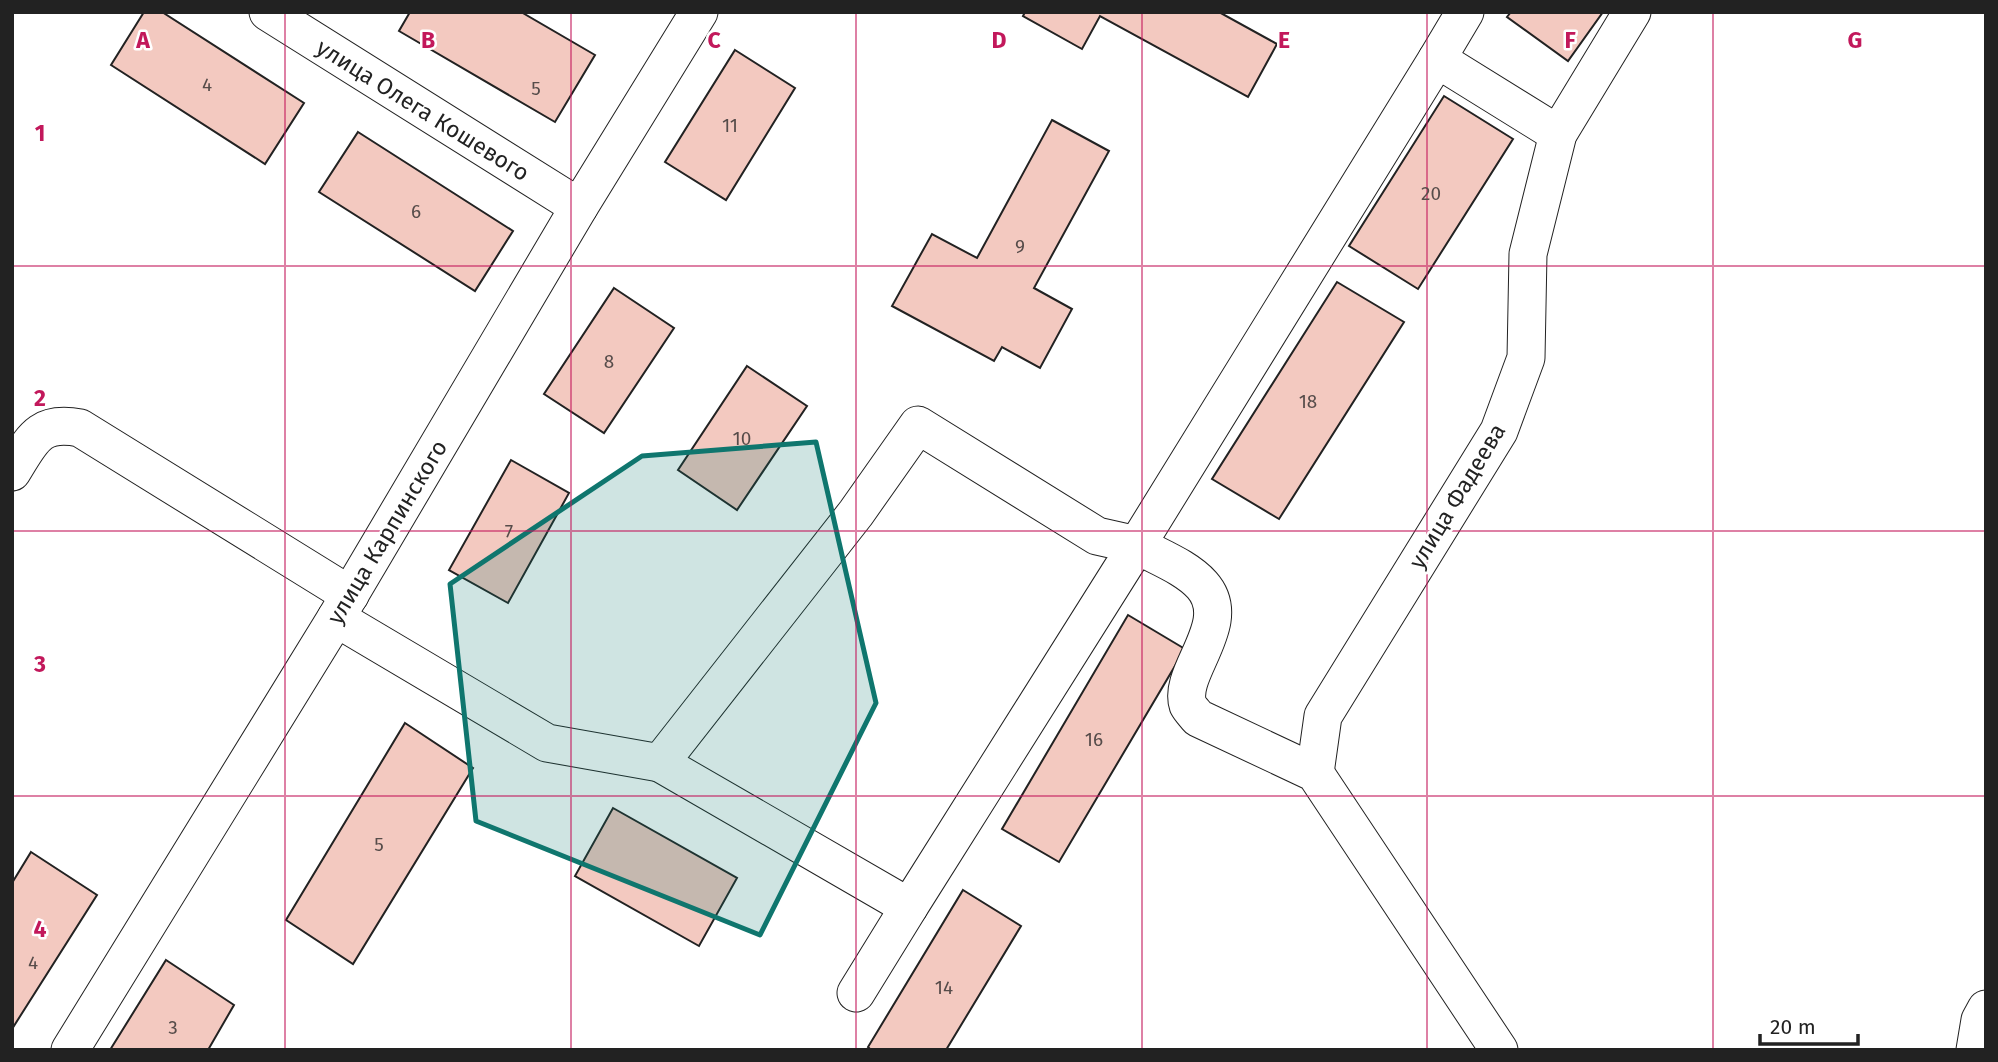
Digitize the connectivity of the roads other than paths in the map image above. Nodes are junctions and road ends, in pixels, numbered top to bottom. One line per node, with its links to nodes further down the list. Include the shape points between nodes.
1 (268, 12): 7 (street, улица Олега Кошевого)
2 (699, 12): 7 (street, улица Карпинского)
3 (1465, 12): 5 (street)
4 (1632, 12): 6 (street, улица Фадеева)
5 (1437, 59): 6 (street); 9 (street)
6 (1558, 134): 12 (street, улица Фадеева, via 1528,254 1526,358 1499,431 1323,716)
7 (579, 207): 10 (street, улица Карпинского)
8 (12, 472): 10 (street, via 44,429 63,424 80,428)
9 (1137, 545): 11 (street, via 1097,536 918,425 856,513); 12 (street, via 1202,585 1211,601 1213,620 1188,688 1188,705 1198,718); 13 (street)
10 (343, 606): 11 (street, via 547,744); 16 (street, улица Карпинского)
11 (660, 763): 13 (street)
12 (1314, 773): 17 (street)
13 (909, 907): 14 (street)
14 (856, 993)
15 (1986, 1009): 18 (street)
16 (70, 1050)
17 (1500, 1050)
18 (1975, 1050)

